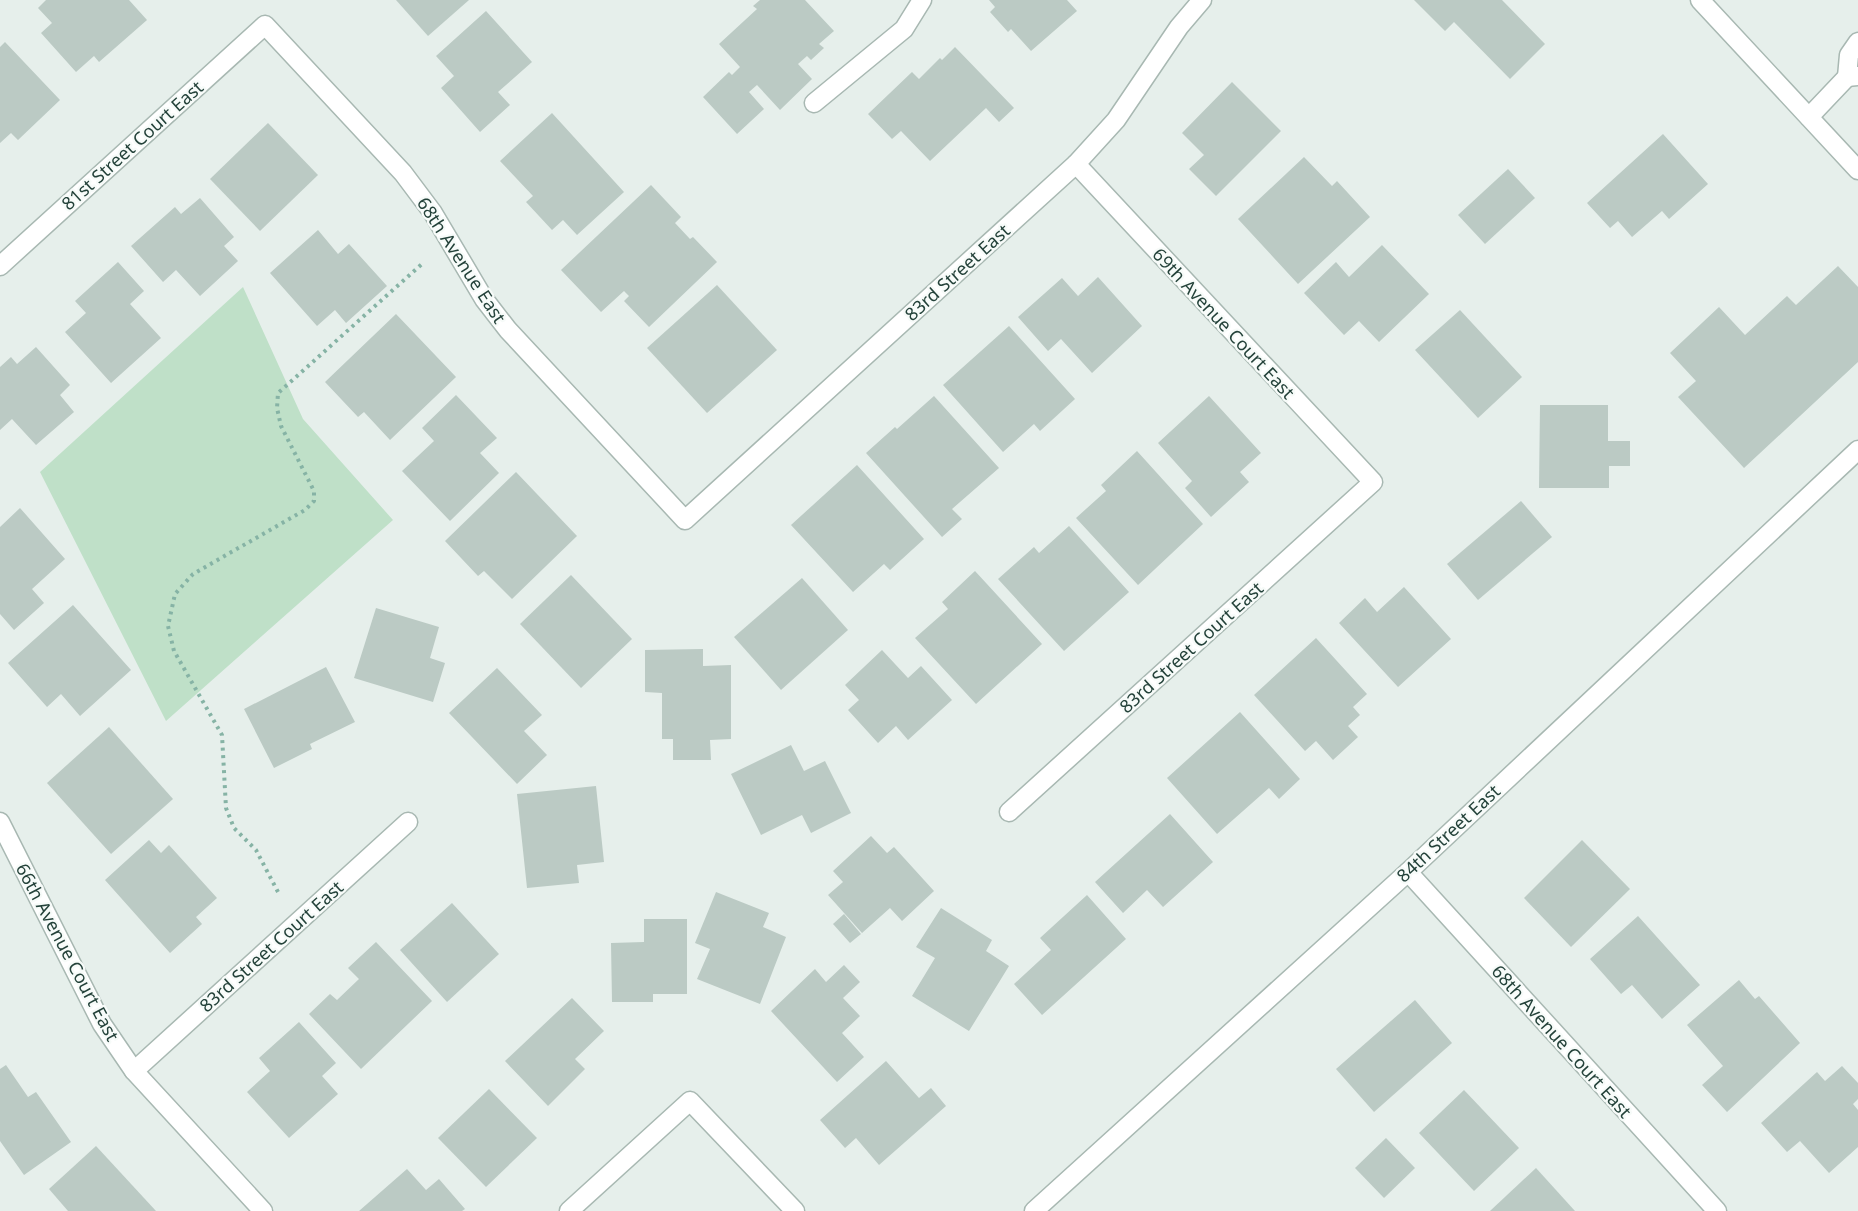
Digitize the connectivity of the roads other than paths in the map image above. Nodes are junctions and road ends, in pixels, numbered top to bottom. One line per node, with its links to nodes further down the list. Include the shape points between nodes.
1 (922, 0): 7 (street, via 904,29)
2 (1202, 0): 9 (street, 83rd Street East, via 1116,120)
3 (1700, 0): 8 (street)
4 (265, 25): 11 (street, 81st Street Court East); 14 (street, 68th Avenue East, via 403,173 508,330)
5 (1858, 42): 6 (street, via 1849,55)
6 (1852, 77): 8 (street)
7 (814, 102)
8 (1809, 117): 10 (street)
9 (1076, 164): 13 (street, 69th Avenue Court East); 14 (street, 83rd Street East)
10 (1858, 170)
11 (0, 266)
12 (1858, 450): 18 (street, 84th Street East)
13 (1373, 482): 15 (street, 83rd Street Court East)
14 (685, 520)
15 (1009, 812)
16 (0, 822): 19 (street, 66th Avenue Court East, via 102,1024)
17 (408, 822): 19 (street, 83rd Street Court East)
18 (1408, 872): 23 (street, 84th Street East); 24 (street, 68th Avenue Court East)
19 (134, 1071): 20 (street, 66th Avenue Court East)
20 (264, 1211)
21 (569, 1211): 22 (street, via 690,1101)
22 (795, 1211)
23 (1034, 1211)
24 (1717, 1211)

